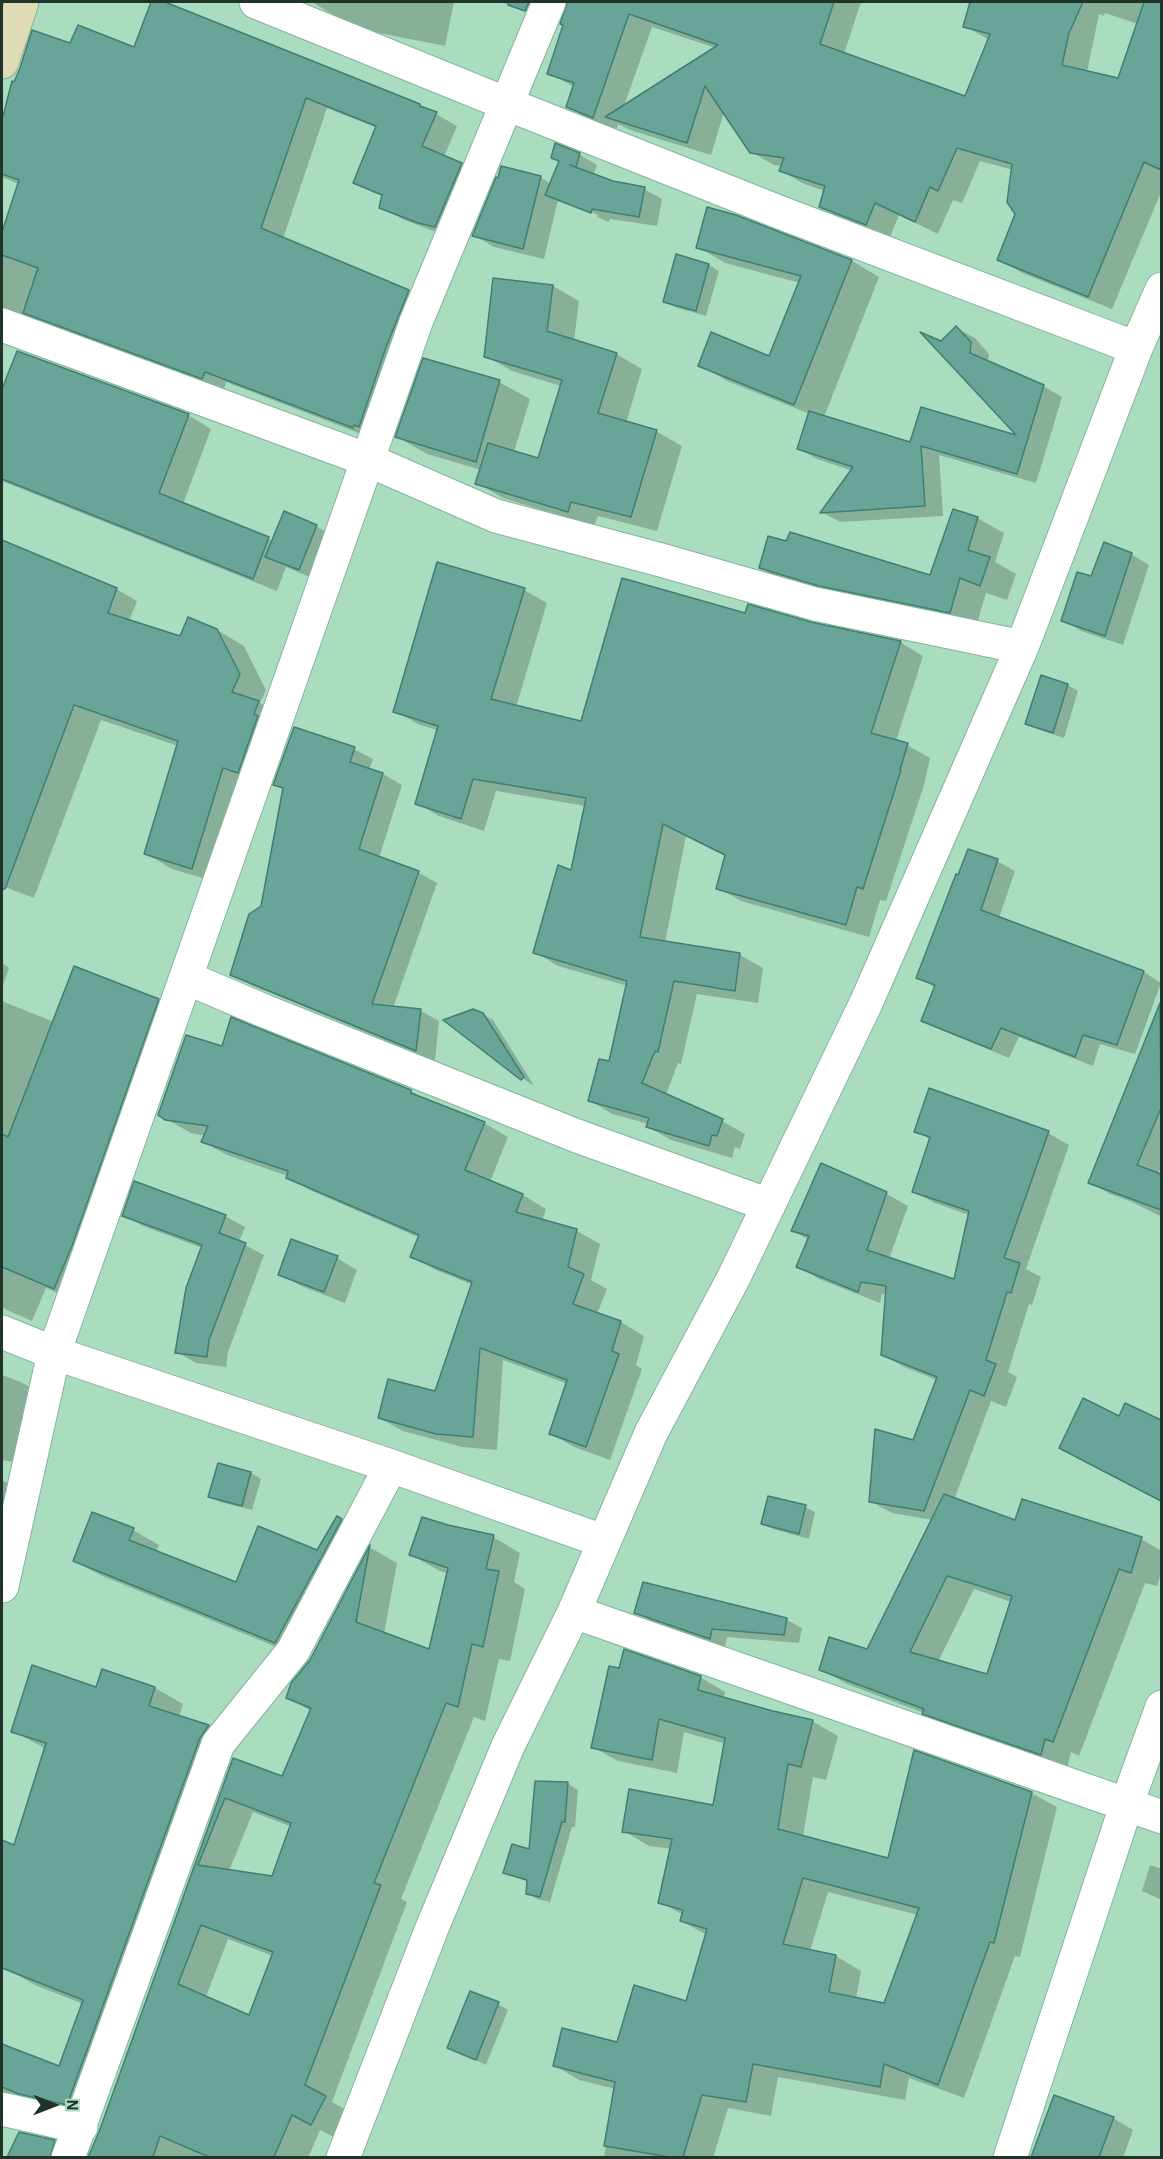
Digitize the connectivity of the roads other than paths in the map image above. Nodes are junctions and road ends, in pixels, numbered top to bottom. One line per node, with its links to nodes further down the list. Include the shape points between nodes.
1 (22, 2): 4 (street)
2 (256, 2): 5 (street)
3 (549, 2): 5 (street)
4 (2, 62)
5 (507, 104): 8 (street); 9 (street, via 416,322)
6 (1161, 289): 8 (street)
7 (2, 326): 9 (street)
8 (1136, 348): 10 (street)
9 (368, 460): 10 (street, via 496,516 815,604); 11 (street)
10 (1022, 647): 12 (street, via 866,1003)
11 (187, 978): 12 (street, via 576,1136); 14 (street)
12 (769, 1205): 16 (street, via 651,1433)
13 (2, 1332): 14 (street)
14 (54, 1353): 15 (street); 17 (street)
15 (391, 1466): 16 (street); 23 (street, via 293,1651 218,1744)
16 (603, 1541): 18 (street)
17 (2, 1586)
18 (574, 1612): 20 (street); 25 (street, via 494,1778)
19 (1161, 1707): 20 (street)
20 (1126, 1806): 21 (street); 26 (street)
21 (1161, 1817)
22 (2, 2109): 23 (street)
23 (81, 2127): 24 (street)
24 (68, 2157)
25 (344, 2157)
26 (1010, 2157)

